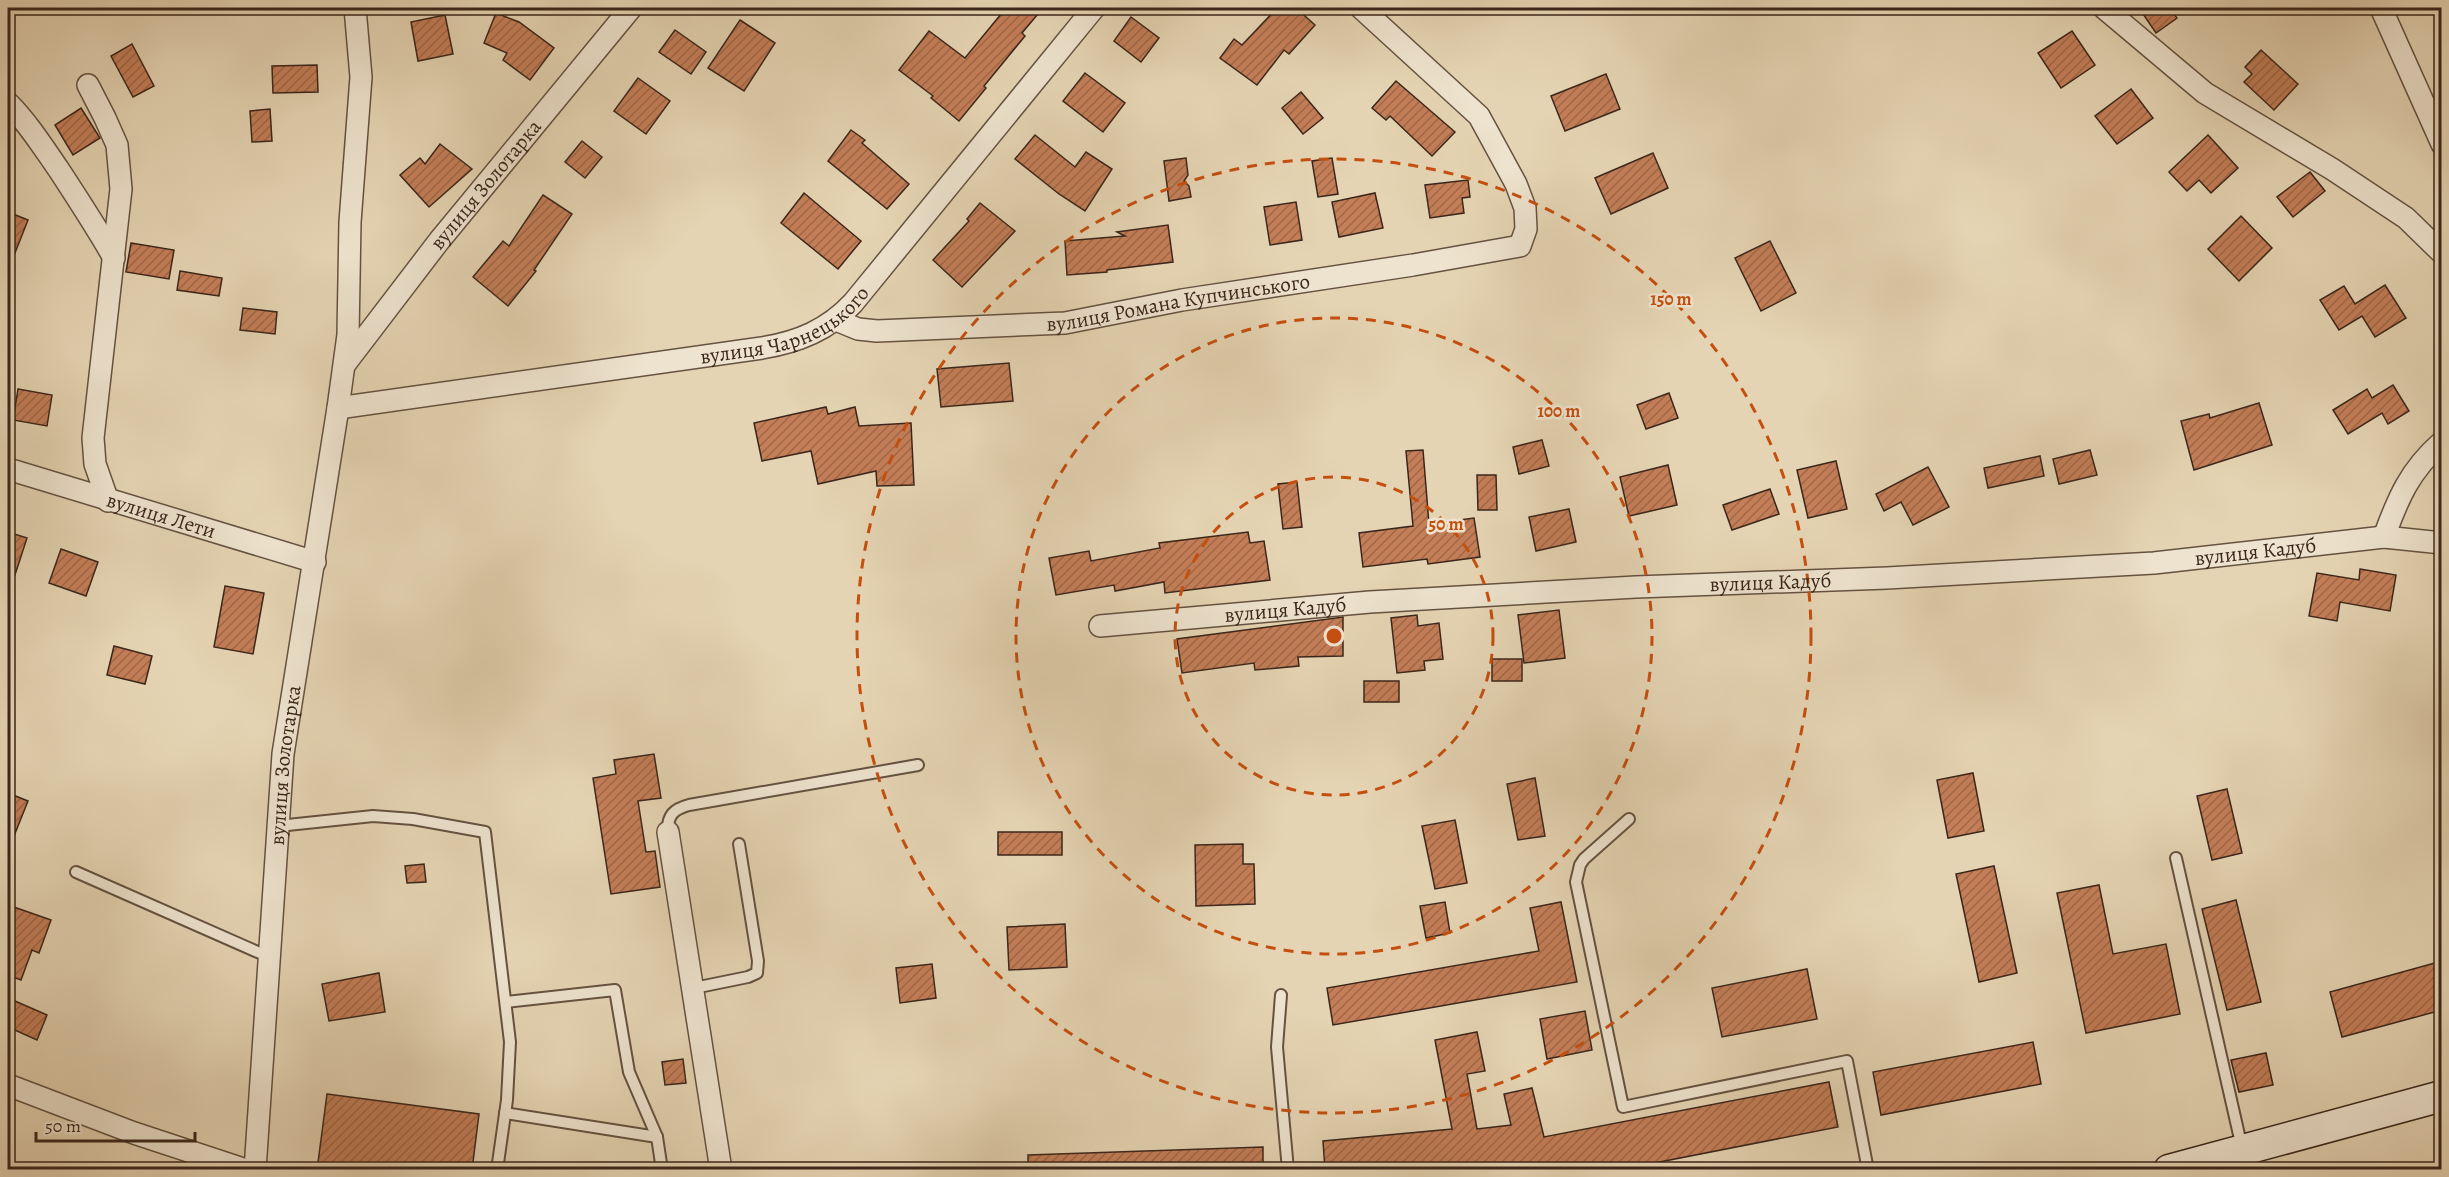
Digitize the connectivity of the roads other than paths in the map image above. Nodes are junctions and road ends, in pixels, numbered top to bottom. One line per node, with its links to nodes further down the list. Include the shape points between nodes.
1 (355, 8): 13 (street, вулиця Золотарка, via 361,77)
2 (631, 8): 13 (street, вулиця Золотарка, via 454,223)
3 (1094, 8): 12 (street, вулиця Чарнецького)
4 (1361, 8): 12 (street, вулиця Романа Купчинського, via 1479,116 1525,208 1526,229 1520,246 1182,300 1065,323 877,331)
5 (2104, 8): 10 (street, via 2205,93 2406,218)
6 (2381, 8): 9 (street)
7 (87, 86): 11 (street, via 113,133 119,153 121,189)
8 (8, 103): 11 (street, via 53,161)
9 (2442, 144)
10 (2442, 253)
11 (114, 258): 17 (street, via 92,450)
12 (836, 320): 14 (street, вулиця Чарнецького, via 808,336 769,347)
13 (345, 364): 14 (street, вулиця Золотарка)
14 (338, 408): 20 (street, вулиця Золотарка)
15 (2442, 442): 18 (street, via 2410,476)
16 (8, 470): 17 (street, вулиця Лети)
17 (108, 501): 20 (street, вулиця Лети)
18 (2384, 537): 19 (street, вулиця Кадуб); 21 (street, вулиця Кадуб, via 2154,563 1370,602)
19 (2442, 543)
20 (315, 562): 24 (street, вулиця Золотарка, via 284,746)
21 (1100, 626)
22 (918, 765): 25 (lane, via 689,805 672,813)
23 (1629, 819): 44 (lane, via 1584,859 1576,882 1623,1107 1847,1061)
24 (278, 826): 29 (street, вулиця Золотарка); 32 (lane, via 373,816 423,820 485,832)
25 (668, 832): 30 (street)
26 (739, 844): 30 (lane, via 757,973)
27 (2176, 858): 37 (lane)
28 (76, 872): 29 (lane)
29 (269, 957): 39 (street, вулиця Золотарка)
30 (694, 988): 42 (street)
31 (1281, 995): 43 (lane, via 1277,1047)
32 (507, 1002): 35 (lane, via 510,1058); 36 (lane, via 615,990 629,1072)
33 (8, 1085): 38 (street, via 125,1130)
34 (2442, 1096): 37 (main road)
35 (505, 1113): 36 (lane); 40 (lane)
36 (657, 1137): 41 (lane)
37 (2242, 1151): 45 (main road)
38 (246, 1170)
39 (255, 1170)
40 (497, 1170)
41 (662, 1170)
42 (721, 1170)
43 (1288, 1170)
44 (1868, 1170)
45 (2169, 1170)

